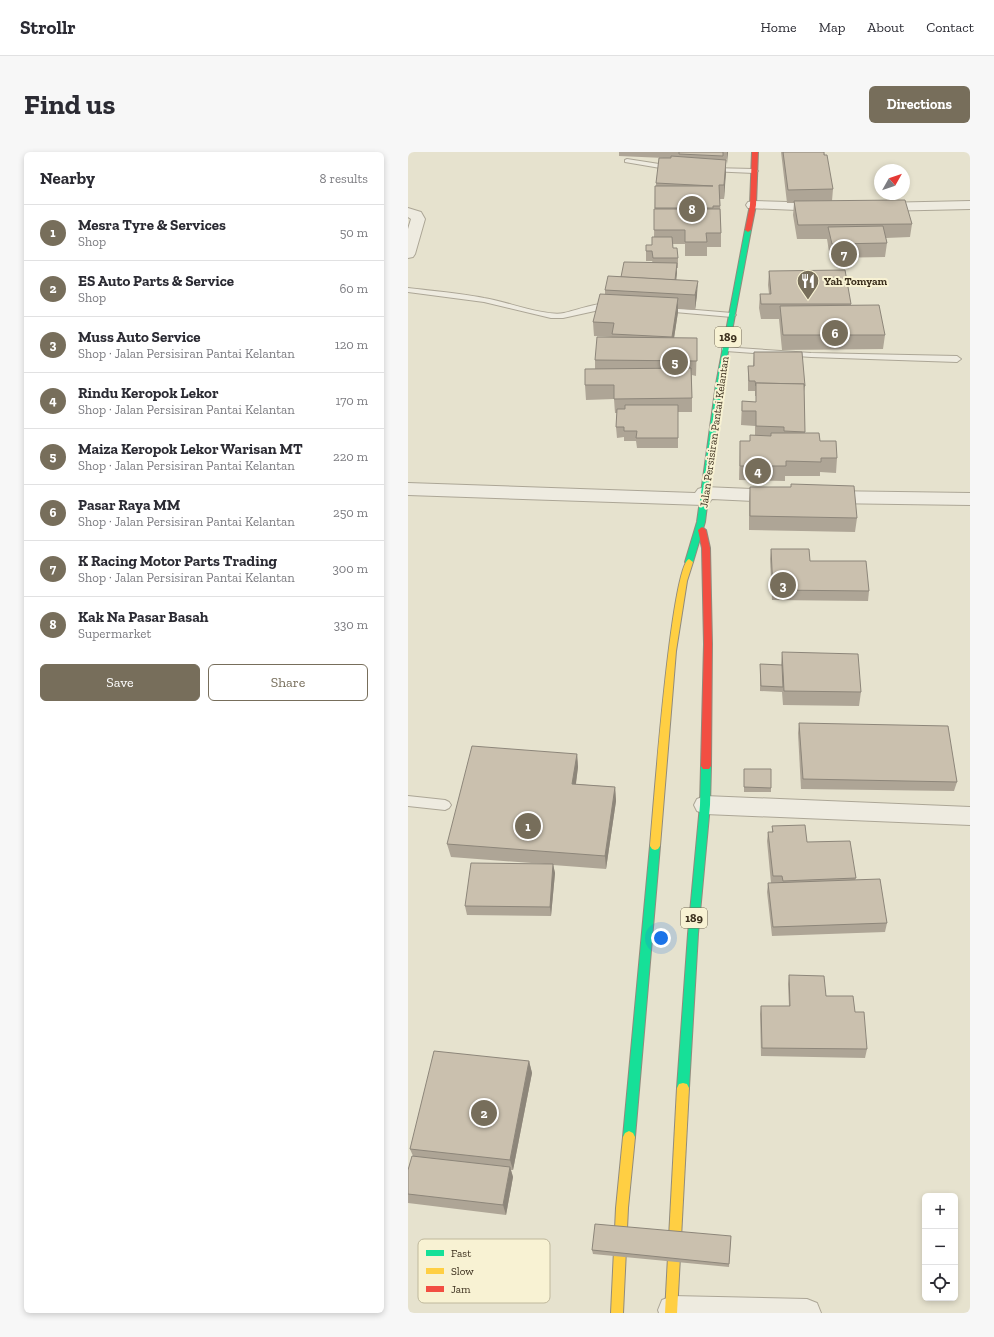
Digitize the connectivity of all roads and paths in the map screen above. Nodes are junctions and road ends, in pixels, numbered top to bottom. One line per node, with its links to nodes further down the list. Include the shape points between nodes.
1 (755, 152): 5 (main road, Jalan Persisiran Pantai Kelantan / 189)
2 (627, 161): 3 (lane)
3 (678, 168)
4 (700, 170): 5 (lane)
5 (754, 171): 6 (main road, Jalan Persisiran Pantai Kelantan / 189)
6 (753, 205): 8 (street); 15 (main road, Jalan Persisiran Pantai Kelantan / 189)
7 (970, 205): 9 (street)
8 (833, 207)
9 (864, 207)
10 (408, 212): 11 (street, via 416,215 418,219)
11 (408, 254)
12 (408, 290): 13 (lane, via 484,300 551,316 571,315 602,306)
13 (621, 306)
14 (651, 308): 15 (lane)
15 (732, 314): 16 (main road, Jalan Persisiran Pantai Kelantan / 189)
16 (726, 350): 17 (lane); 19 (main road, Jalan Persisiran Pantai Kelantan / 189)
17 (957, 359)
18 (408, 489): 19 (street)
19 (703, 496): 20 (street); 21 (main road, Jalan Persisiran Pantai Kelantan / 189)
20 (970, 499)
21 (701, 522): 24 (main road, 189, via 706,548 708,636); 27 (main road, 189, via 683,581 672,650 623,1200)
22 (408, 801): 23 (lane)
23 (445, 805)
24 (705, 805): 25 (street); 26 (main road, 189, via 693,934)
25 (970, 816)
26 (671, 1312): 28 (street)
27 (617, 1313)
28 (807, 1313)

